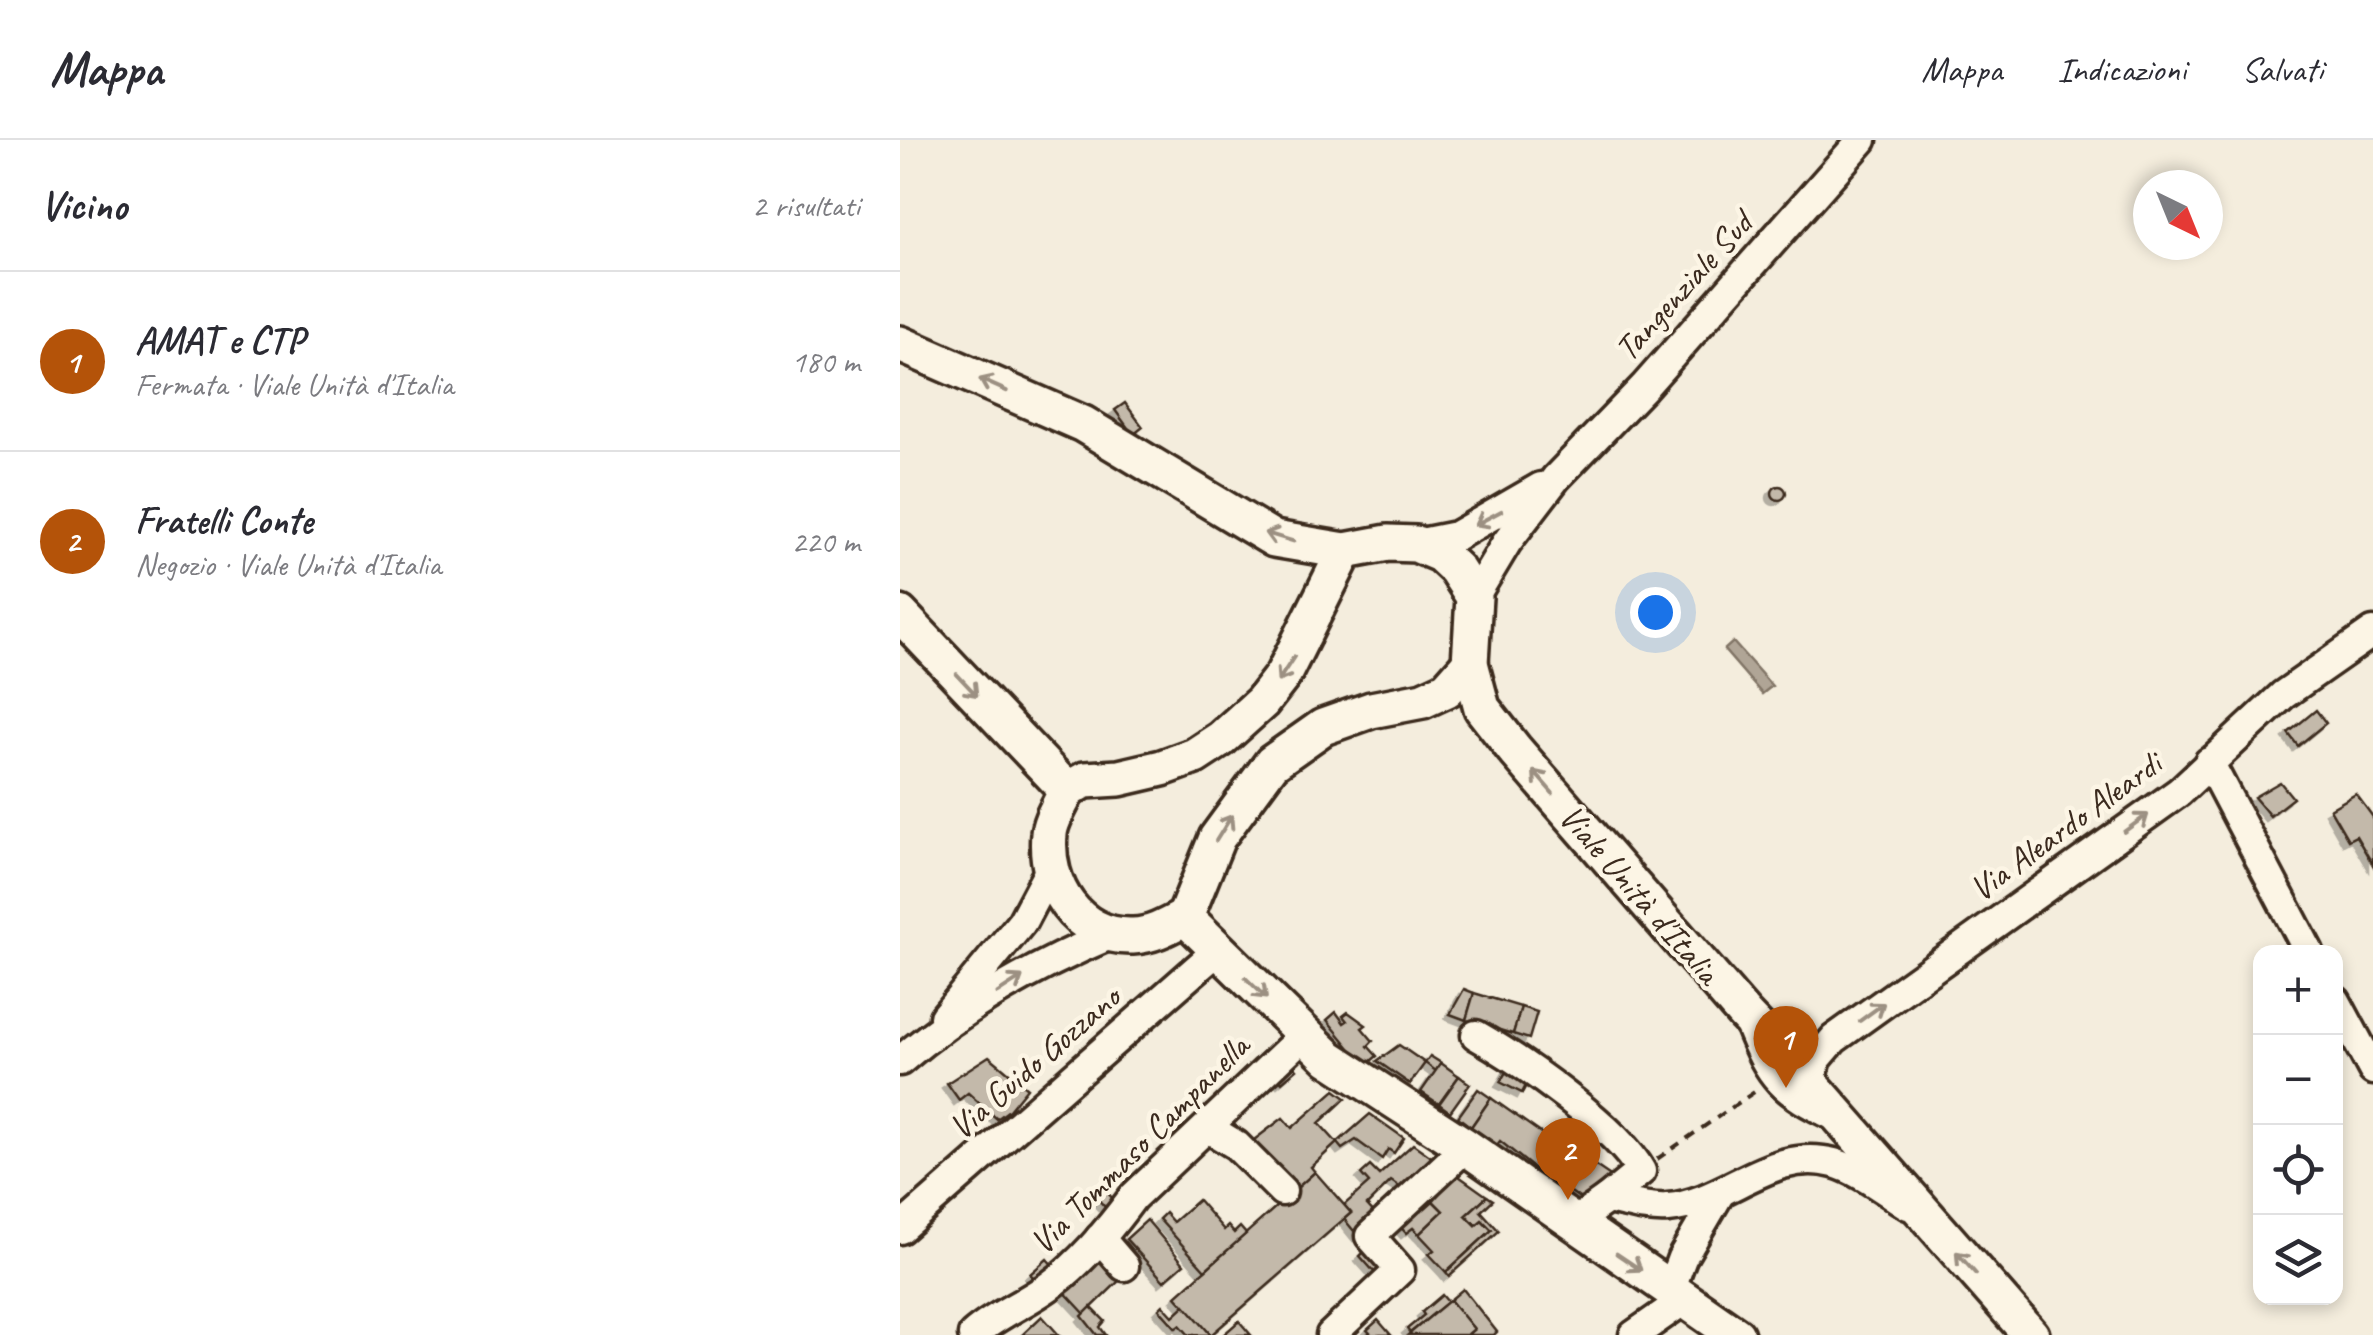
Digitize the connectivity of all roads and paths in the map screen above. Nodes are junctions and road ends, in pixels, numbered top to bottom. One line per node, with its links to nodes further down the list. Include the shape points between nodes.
1 (1862, 140): 3 (street, Tangenziale Sud)
2 (900, 344): 5 (main road, one-way to 2, via 1274,539 1083,424)
3 (1556, 478): 4 (street, Tangenziale Sud, one-way to 4, via 1456,536); 6 (street, Tangenziale Sud)
4 (1416, 544): 5 (main road); 6 (main road, via 1440,554)
5 (1345, 551): 11 (main road, one-way to 11, via 1282,675 1221,740 1162,768 1085,780)
6 (1474, 597): 9 (main road, Viale Unità d'Italia)
7 (900, 614): 11 (main road, one-way to 11)
8 (2373, 632): 10 (street, Via Aleardo Aleardi, via 2283,696)
9 (1470, 663): 13 (main road, one-way to 9, via 1217,838 1272,763 1323,727 1446,689); 23 (main road, Viale Unità d'Italia, one-way to 9, via 1482,708)
10 (2209, 762): 15 (street); 23 (street, Via Aleardo Aleardi, one-way to 10, via 1834,1039 2179,792)
11 (1067, 790): 12 (main road, via 1049,830)
12 (1049, 871): 14 (main road, via 1080,919); 20 (street, via 1022,922)
13 (1184, 917): 14 (main road, via 1136,936); 16 (main road)
14 (1112, 934): 20 (street, one-way to 14, via 1045,962)
15 (2305, 945)
16 (1209, 958): 18 (main road, one-way to 18); 24 (street, via 1173,971); 33 (street, Via Guido Gozzano)
17 (2343, 1014): 22 (street)
18 (1304, 1034): 25 (street, Via Tommaso Campanella); 26 (main road, via 1329,1058)
19 (1476, 1035): 27 (street, via 1574,1103)
20 (928, 1037): 21 (street)
21 (900, 1062)
22 (2373, 1070)
23 (1793, 1080): 27 (path); 31 (main road, Viale Unità d'Italia, via 1841,1118)
24 (1042, 1086)
25 (1208, 1128): 28 (street); 34 (street, Via Tommaso Campanella, via 1133,1197)
26 (1466, 1147): 32 (main road); 38 (street, via 1370,1236 1400,1270)
27 (1641, 1171): 30 (street)
28 (1282, 1190)
29 (1720, 1194): 30 (street, via 1667,1209); 31 (street, via 1794,1159 1836,1163); 36 (street, via 1682,1258)
30 (1607, 1199): 32 (street)
31 (1926, 1216): 41 (main road, Viale Unità d'Italia, one-way to 31)
32 (1573, 1223): 36 (main road, one-way to 36)
33 (900, 1229)
34 (1100, 1238): 35 (street); 37 (street, Via Tommaso Campanella, via 1053,1283)
35 (1124, 1266)
36 (1677, 1295): 39 (street); 40 (main road)
37 (973, 1335)
38 (1331, 1335)
39 (1634, 1335)
40 (1736, 1335)
41 (2031, 1335)

